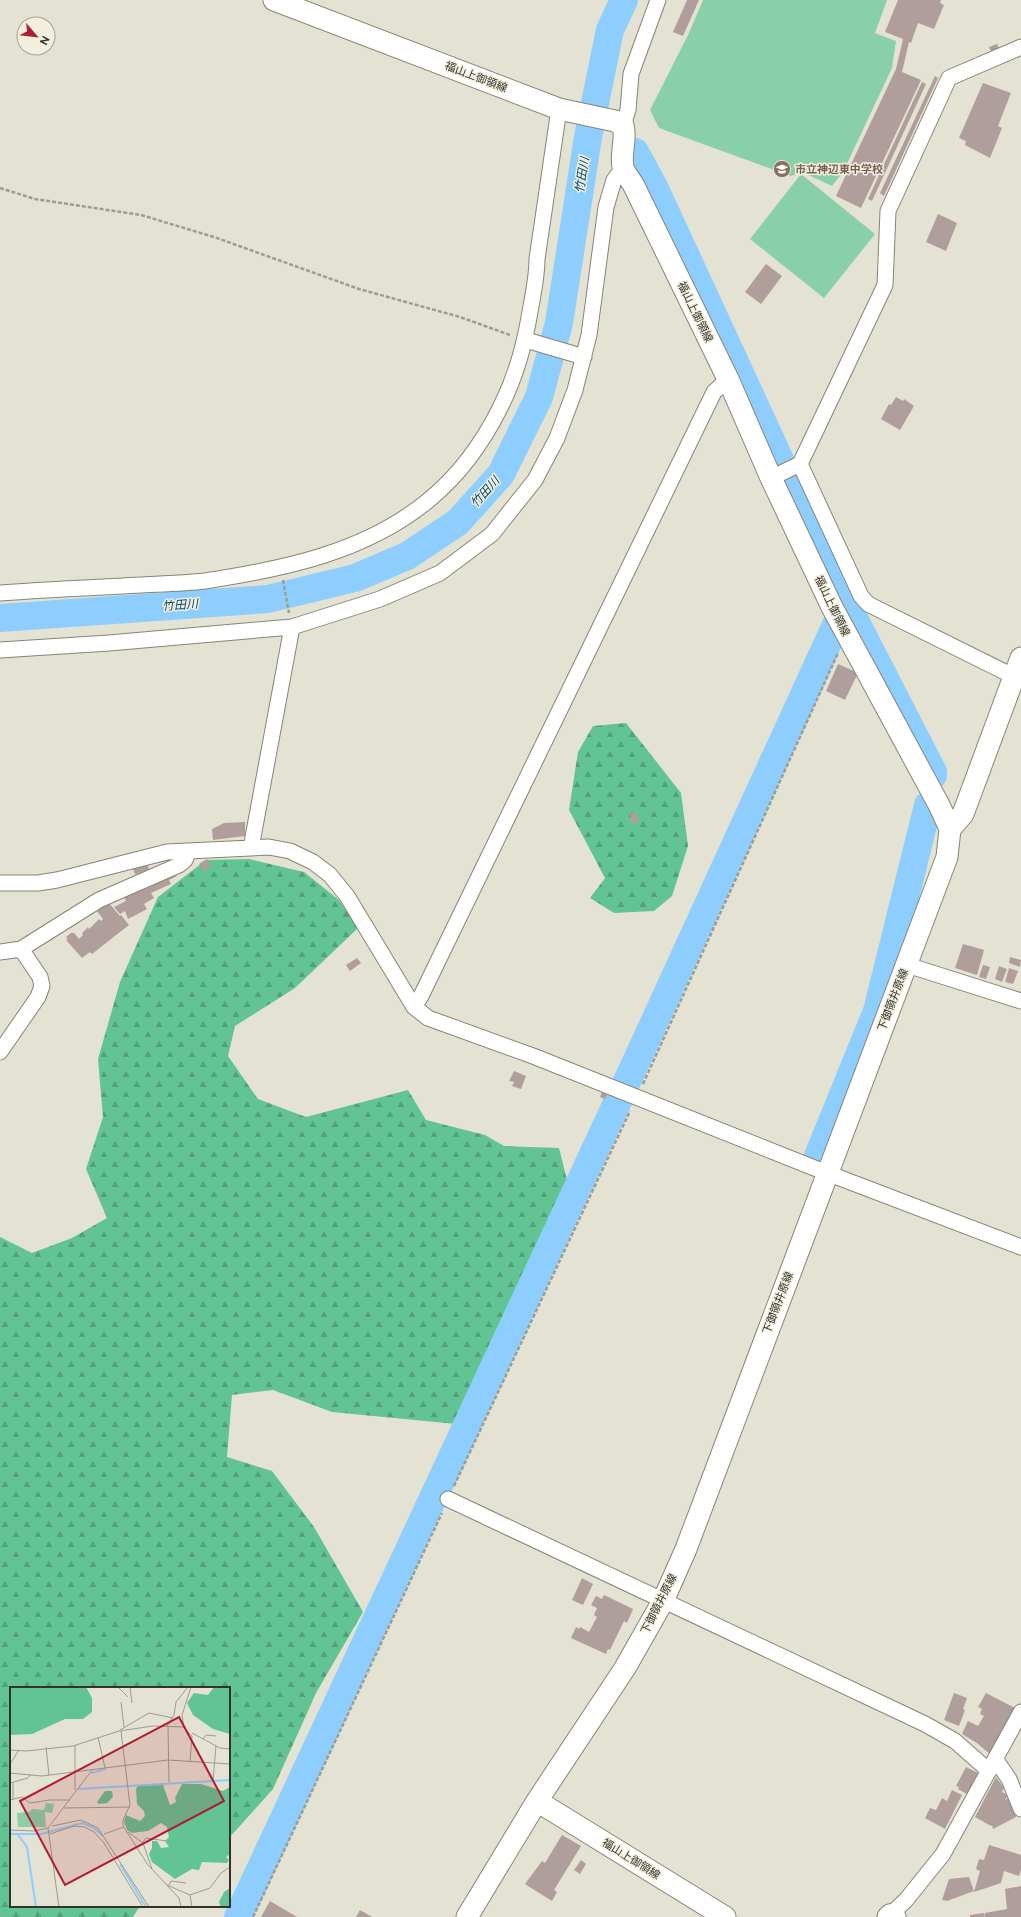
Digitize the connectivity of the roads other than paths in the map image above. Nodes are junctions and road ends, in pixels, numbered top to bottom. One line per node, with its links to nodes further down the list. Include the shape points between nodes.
1 (274, 0): 4 (main road, 福山上御領線)
2 (658, 0): 5 (street, via 632,74 628,110)
3 (1021, 47): 10 (street, via 949,78 888,211 885,285)
4 (562, 110): 5 (main road, 福山上御領線); 7 (street, via 536,259 537,273)
5 (619, 123): 6 (main road, via 625,130)
6 (623, 168): 8 (street, via 614,180 606,207 589,335); 9 (main road, 福山上御領線)
7 (528, 341): 8 (street); 12 (street, via 515,378 491,426 470,456 430,500 358,544 322,557 204,581)
8 (581, 356): 13 (street, via 575,390 557,438 539,473 492,534 440,573 380,599)
9 (728, 379): 11 (main road, 福山上御領線); 24 (street, via 714,392)
10 (799, 465): 11 (street); 15 (street, via 860,596 868,604)
11 (775, 477): 16 (main road, 福山上御領線, via 835,614 940,805)
12 (0, 593)
13 (291, 620): 14 (street, via 108,643); 17 (street)
14 (0, 650)
15 (1019, 671): 16 (main road, via 963,814)
16 (950, 828): 22 (main road, 下御領井原線, via 947,857)
17 (251, 848): 18 (street); 24 (street, via 269,847 290,851 313,862 330,875 347,896)
18 (189, 851): 19 (street, via 167,852 57,880); 20 (street, via 185,860 178,865 99,900)
19 (0, 883)
20 (21, 949): 21 (street); 25 (street, via 40,977 42,986 38,997)
21 (0, 952)
22 (907, 964): 23 (street); 26 (main road, 下御領井原線)
23 (1021, 1001)
24 (414, 1007): 26 (street, via 428,1018)
25 (0, 1052)
26 (827, 1173): 27 (street); 29 (main road, 下御領井原線, via 686,1549)
27 (1021, 1248)
28 (448, 1499): 29 (street)
29 (663, 1601): 31 (street, via 925,1724); 32 (main road, 下御領井原線, via 625,1668)
30 (1021, 1712): 31 (street)
31 (992, 1765): 33 (street, via 1009,1779); 34 (street, via 944,1854)
32 (537, 1801): 35 (main road, 下御領井原線); 36 (main road, 福山上御領線)
33 (1021, 1809)
34 (891, 1916)
35 (466, 1917)
36 (725, 1917)

